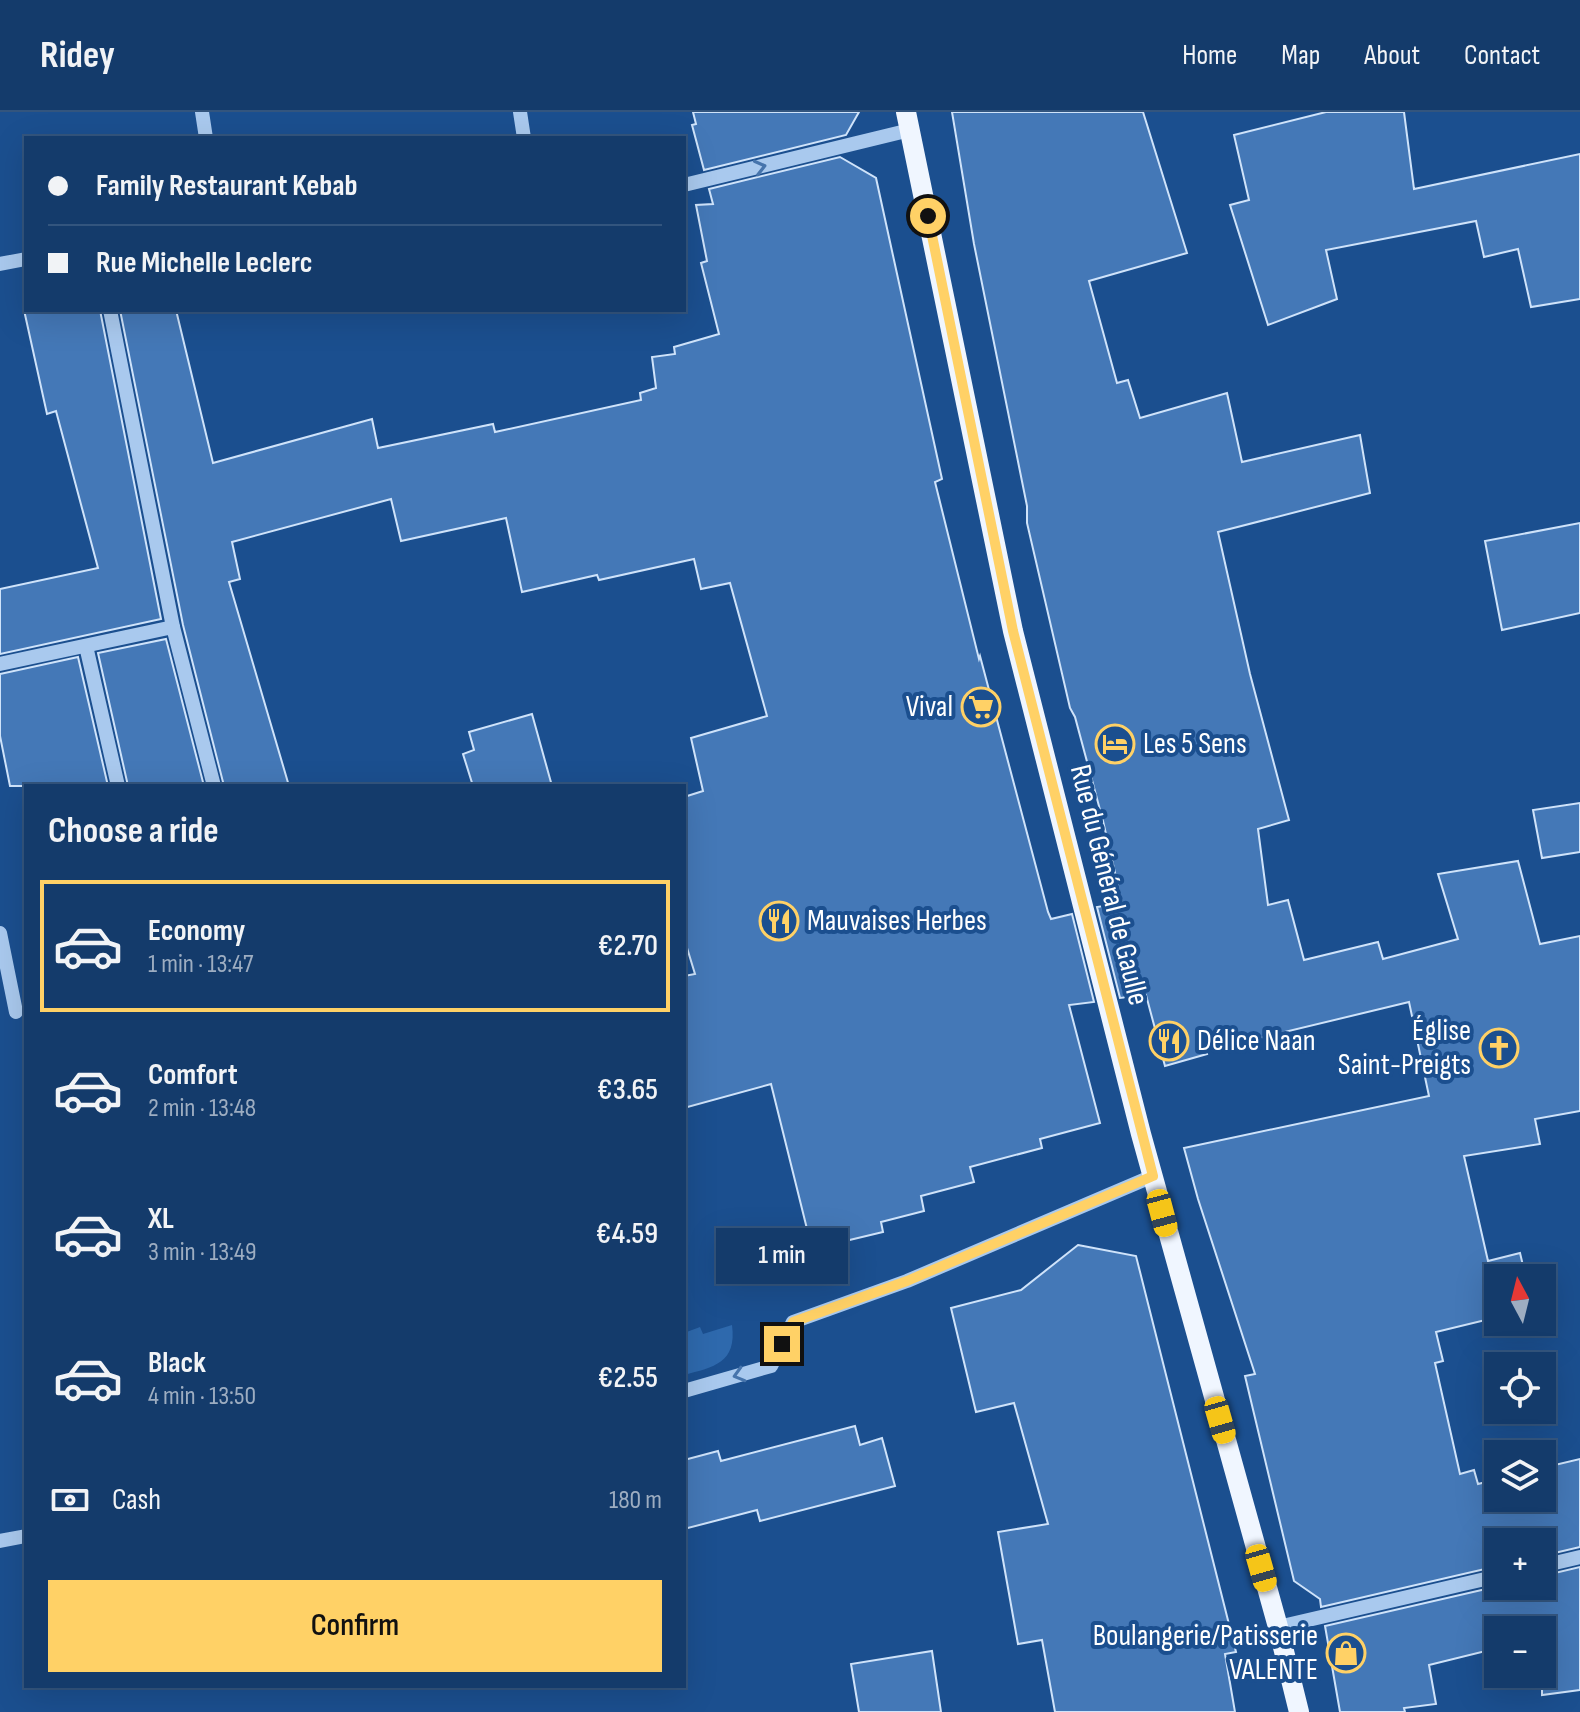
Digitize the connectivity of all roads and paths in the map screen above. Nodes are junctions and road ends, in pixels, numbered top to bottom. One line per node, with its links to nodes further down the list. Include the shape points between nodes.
1 (202, 112): 4 (street)
2 (520, 112): 5 (street)
3 (908, 121): 6 (street, one-way to 3); 17 (main road, Rue du Général de Gaulle, via 1013,631)
4 (206, 136)
5 (524, 136)
6 (686, 184)
7 (24, 259): 8 (street)
8 (0, 264)
9 (110, 312): 10 (street)
10 (173, 627): 11 (street); 14 (street)
11 (86, 646): 12 (street); 13 (street)
12 (0, 664)
13 (118, 784)
14 (213, 784)
15 (0, 933): 16 (street)
16 (16, 1012)
17 (1153, 1176): 18 (street, one-way to 18, via 907,1281 793,1322 771,1366); 24 (main road, Rue du Général de Gaulle)
18 (686, 1390)
19 (24, 1536): 20 (street)
20 (0, 1541)
21 (1580, 1557): 22 (street)
22 (1556, 1563)
23 (1484, 1579): 24 (street)
24 (1278, 1627): 25 (main road, Rue du Général de Gaulle)
25 (1299, 1712)

